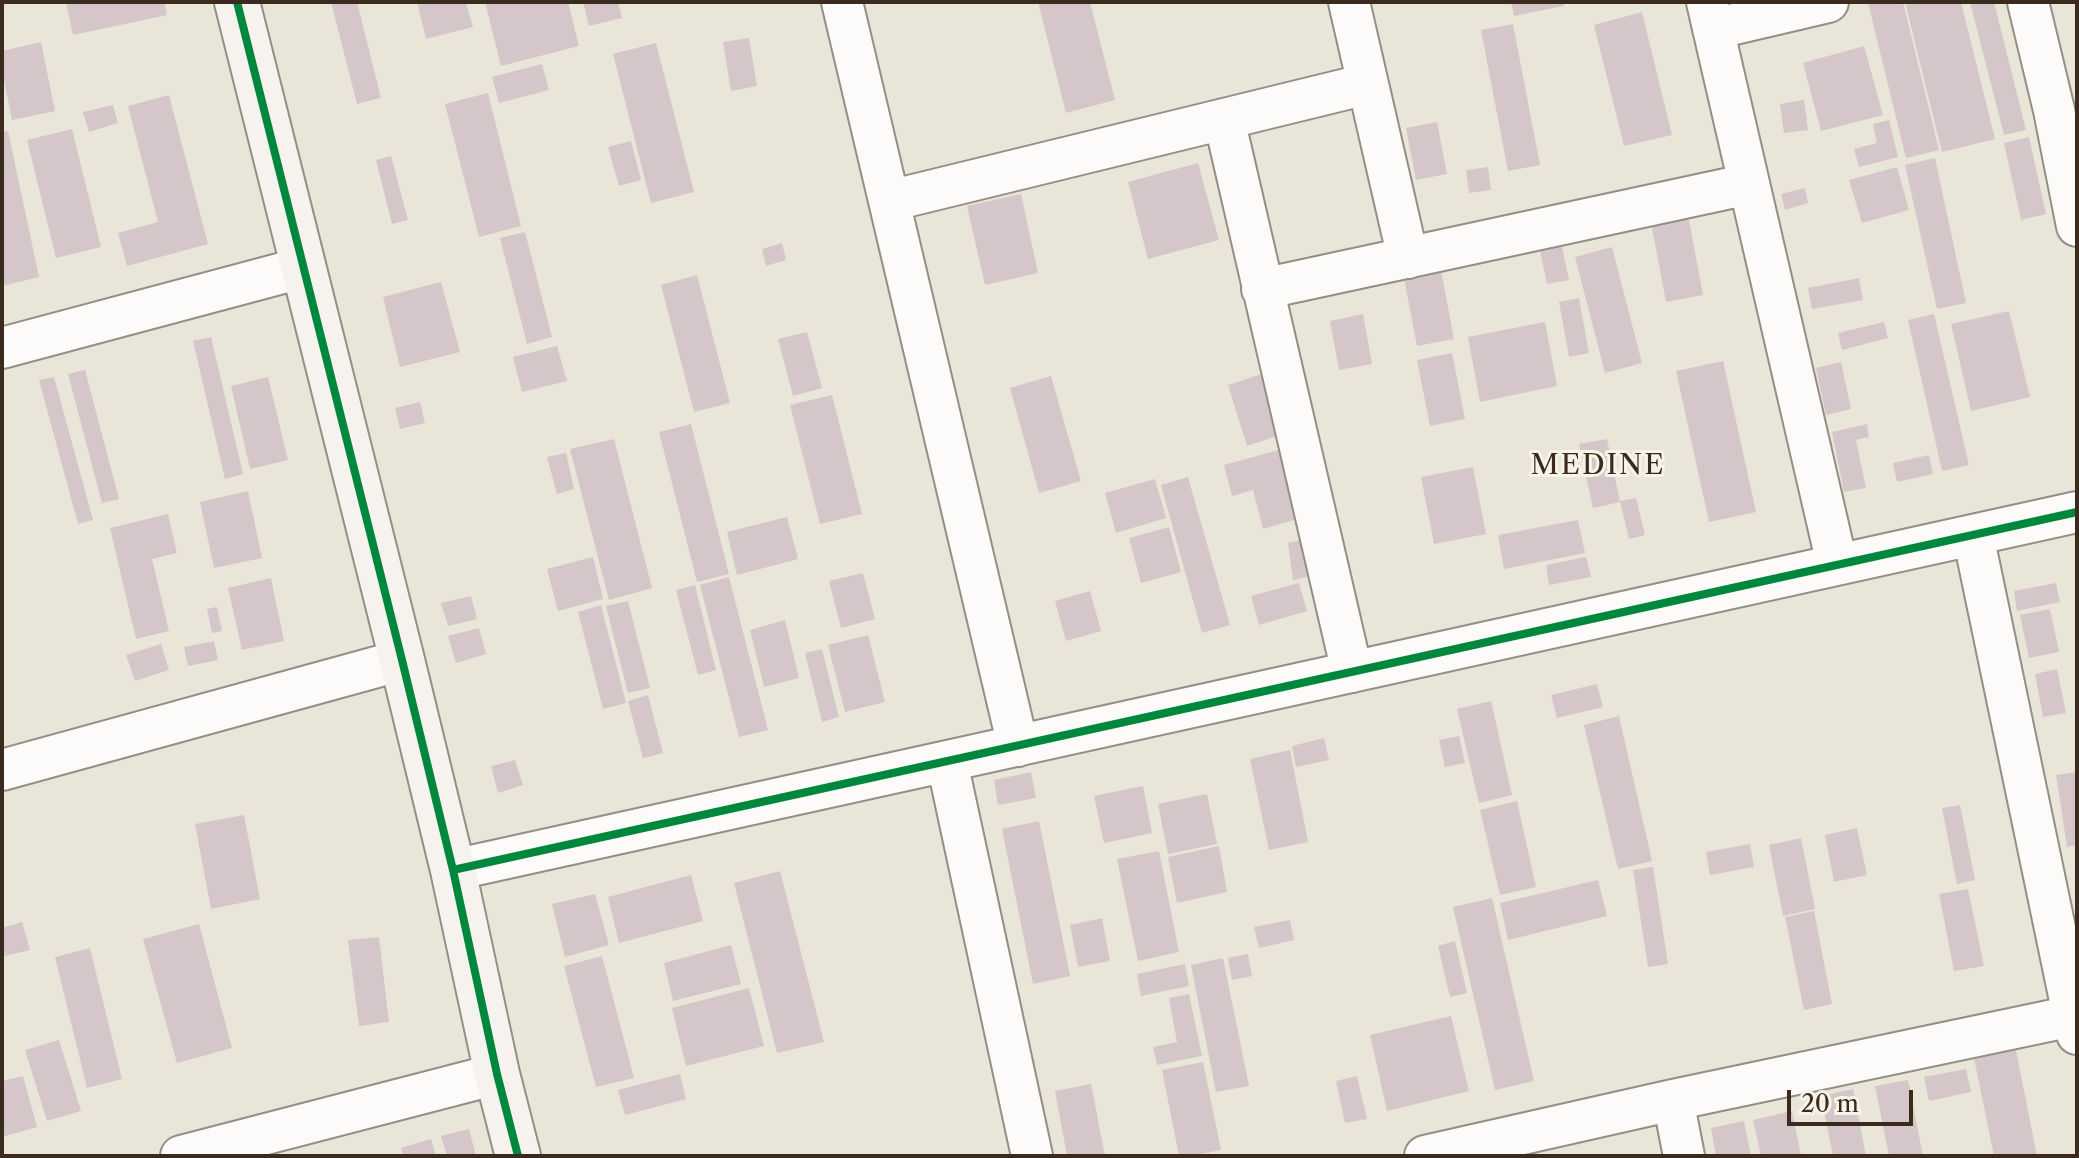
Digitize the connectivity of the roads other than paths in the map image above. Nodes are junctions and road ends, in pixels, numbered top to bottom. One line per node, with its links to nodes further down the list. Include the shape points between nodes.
1 (237, 2): 14 (street)
2 (842, 2): 11 (street)
3 (1349, 2): 7 (street)
4 (1828, 2): 6 (street)
5 (2028, 2): 8 (street)
6 (1710, 16): 10 (street)
7 (1367, 84): 9 (street); 13 (street)
8 (2066, 108): 12 (street)
9 (1224, 119): 11 (street); 15 (street)
10 (1749, 184): 13 (street); 19 (street)
11 (889, 201): 22 (street)
12 (2077, 226)
13 (1408, 258): 15 (street)
14 (305, 267): 16 (street); 20 (street)
15 (1262, 289): 21 (street)
16 (2, 348)
17 (2077, 512): 18 (street)
18 (1973, 535): 19 (street); 26 (street)
19 (1837, 564): 21 (street)
20 (402, 660): 24 (street); 25 (street)
21 (1352, 672): 22 (street)
22 (1018, 746): 23 (street)
23 (947, 762): 25 (street); 31 (street)
24 (2, 770)
25 (453, 870): 27 (street)
26 (2076, 1022): 28 (street)
27 (497, 1074): 29 (street); 30 (street)
28 (1673, 1100): 32 (street); 33 (street)
29 (181, 1156)
30 (518, 1156)
31 (1032, 1156)
32 (1425, 1156)
33 (1684, 1156)

